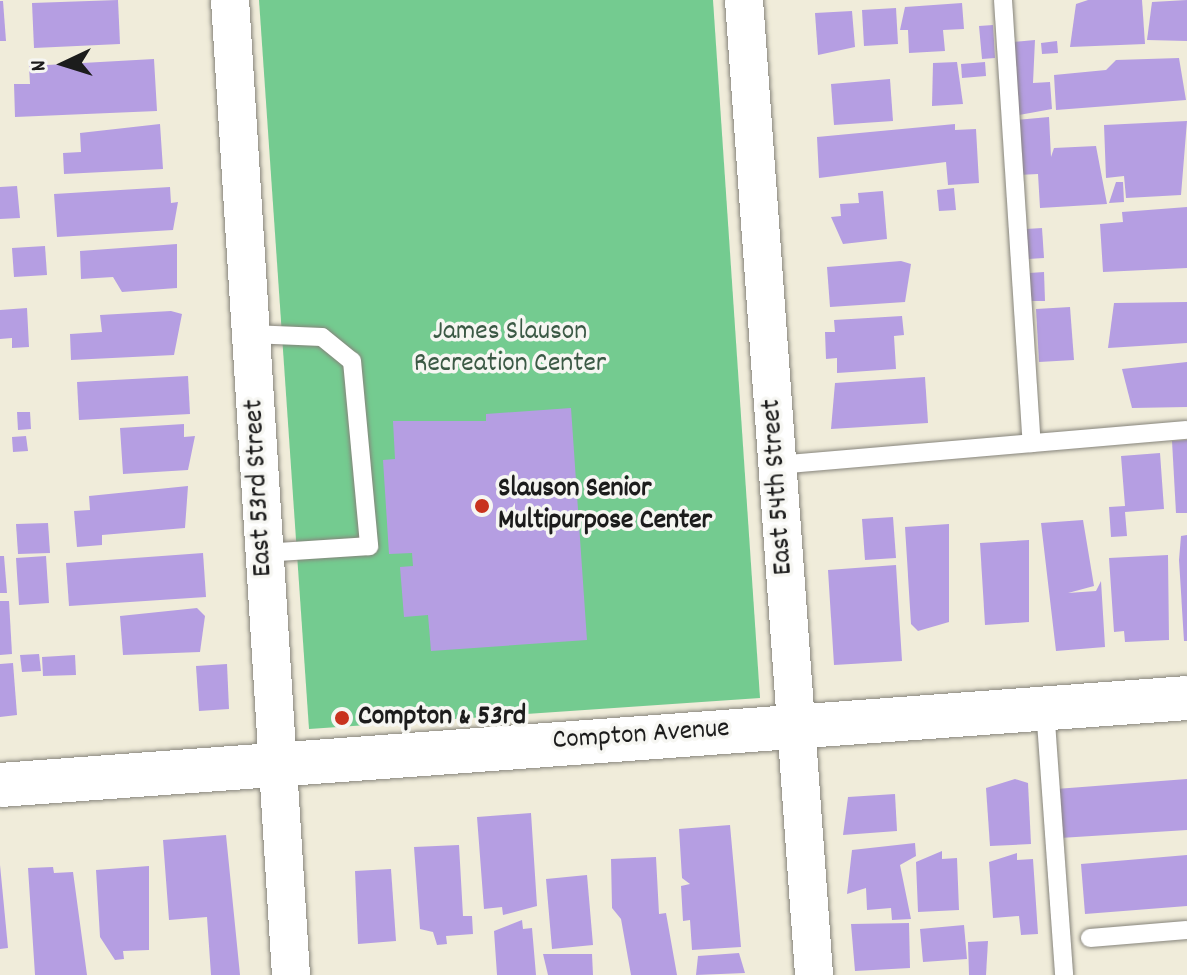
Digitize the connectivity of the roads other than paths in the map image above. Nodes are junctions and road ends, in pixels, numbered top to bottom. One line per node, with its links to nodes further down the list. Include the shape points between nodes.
1 (230, 0): 4 (street, East 53rd Street)
2 (744, 0): 7 (street, East 54th Street)
3 (1003, 0): 6 (lane)
4 (251, 334): 8 (street, East 53rd Street); 8 (lane, via 322,337 352,361 369,546)
5 (1187, 430): 6 (lane)
6 (1032, 443): 7 (lane)
7 (777, 465): 11 (street, East 54th Street)
8 (264, 553): 12 (street, East 53rd Street)
9 (1187, 698): 10 (main road, Compton Avenue)
10 (1045, 708): 11 (main road, Compton Avenue); 18 (lane)
11 (796, 726): 12 (main road, Compton Avenue); 17 (street, East 54th Street)
12 (277, 761): 13 (main road, Compton Avenue); 16 (street, East 53rd Street)
13 (0, 785)
14 (1187, 930): 15 (lane)
15 (1090, 938)
16 (291, 975)
17 (814, 975)
18 (1064, 975)

